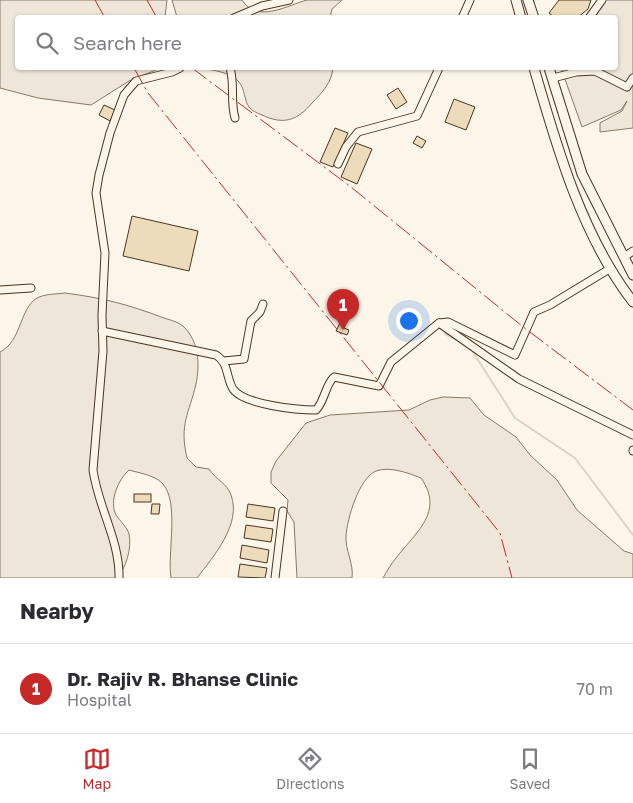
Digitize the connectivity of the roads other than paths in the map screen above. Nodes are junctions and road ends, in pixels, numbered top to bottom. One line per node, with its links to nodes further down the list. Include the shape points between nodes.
1 (289, 0): 6 (street)
2 (470, 0): 7 (street)
3 (516, 0): 8 (main road)
4 (528, 0): 9 (main road)
5 (602, 0): 10 (street)
6 (241, 15)
7 (463, 15)
8 (520, 15)
9 (533, 15)
10 (591, 15)
11 (176, 70): 30 (street, via 136,81 124,95 110,133 96,193 105,253)
12 (231, 70): 19 (street, via 231,105)
13 (439, 70): 20 (street, via 418,116 358,132)
14 (535, 70): 23 (main road, via 570,181)
15 (550, 70): 17 (main road)
16 (576, 70): 17 (street); 18 (street, via 595,71 628,87)
17 (553, 78): 22 (main road, via 582,174)
18 (633, 78)
19 (235, 118)
20 (338, 164)
21 (633, 251): 22 (street)
22 (624, 257): 24 (main road)
23 (611, 268): 27 (main road); 29 (street, via 534,312 515,355 448,322)
24 (633, 275)
25 (31, 288): 26 (street)
26 (0, 290)
27 (633, 302)
28 (263, 304): 31 (street, via 251,321 244,359)
29 (439, 323): 31 (street, via 391,362 379,386 334,377 330,380 323,403 316,410 246,399 233,388); 32 (street, via 519,379)
30 (102, 331): 31 (street, via 216,355); 34 (street, via 93,470 116,550)
31 (224, 361)
32 (633, 435)
33 (283, 511): 35 (street)
34 (119, 578)
35 (275, 578)

